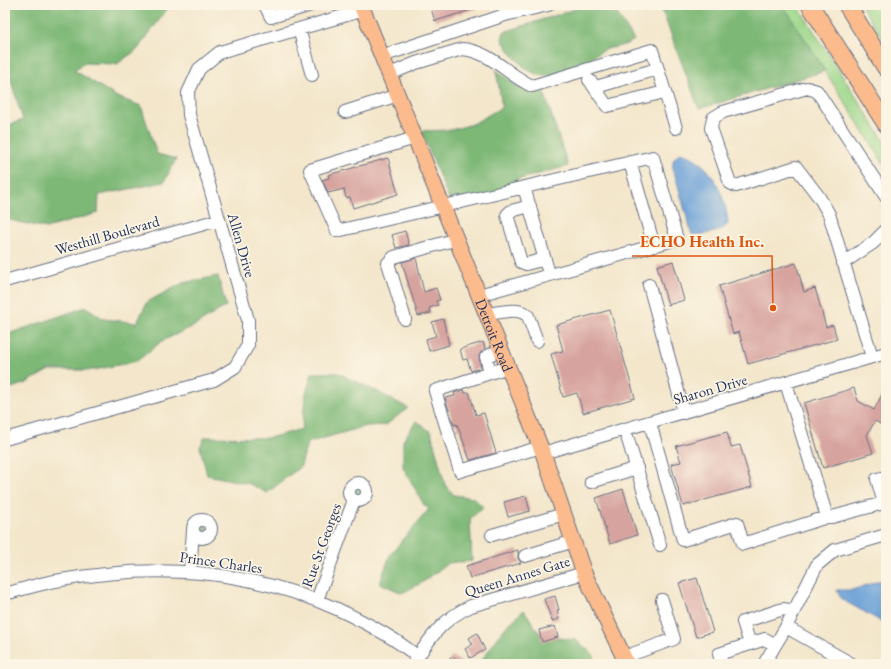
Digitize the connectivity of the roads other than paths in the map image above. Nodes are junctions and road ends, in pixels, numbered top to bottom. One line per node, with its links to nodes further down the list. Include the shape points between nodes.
1 (265, 5): 7 (street, via 269,17)
2 (311, 5): 7 (street)
3 (548, 5): 10 (street, via 505,15)
4 (810, 5): 20 (highway)
5 (847, 5): 11 (highway)
6 (362, 8): 8 (street, Allen Drive); 10 (main road, Detroit Road)
7 (277, 15): 9 (street)
8 (299, 29): 9 (street, Allen Drive); 15 (street)
9 (281, 34): 28 (street, Allen Drive, via 220,52 199,69 188,93 189,115)
10 (382, 56): 14 (main road, Detroit Road)
11 (886, 68)
12 (658, 69): 13 (street, via 652,50); 16 (street, via 596,86); 17 (street)
13 (583, 71): 14 (street, via 532,86 485,54 462,49); 16 (street)
14 (390, 74): 18 (main road, Detroit Road)
15 (312, 76)
16 (592, 84): 17 (street, via 607,106)
17 (665, 92): 21 (street)
18 (398, 95): 19 (street); 22 (main road, Detroit Road)
19 (346, 112)
20 (886, 124)
21 (676, 128)
22 (415, 138): 26 (main road, Detroit Road); 26 (street, via 310,170 337,231)
23 (630, 162): 24 (street); 31 (street); 31 (street, via 653,156 677,239)
24 (524, 187): 26 (street); 27 (street)
25 (886, 197): 33 (street, via 817,91 807,88 724,112 713,118 711,128 730,183 736,186 796,167 830,214)
26 (443, 206): 30 (main road, Detroit Road)
27 (530, 206): 32 (street); 32 (street, via 507,215 521,262 526,264)
28 (218, 220): 35 (street, Westhill Boulevard); 50 (street, Allen Drive, via 248,320 248,345 234,367 214,380)
29 (886, 230): 33 (street, via 873,243)
30 (456, 239): 37 (main road, Detroit Road); 39 (street, via 394,257 388,263)
31 (654, 246): 34 (street)
32 (545, 259): 34 (street)
33 (843, 263): 43 (street)
34 (549, 275): 37 (street)
35 (5, 281)
36 (648, 285): 47 (street)
37 (479, 295): 38 (main road, Detroit Road)
38 (487, 314): 40 (street, via 518,310 525,313); 41 (main road, Detroit Road)
39 (405, 319)
40 (537, 341)
41 (501, 349): 44 (main road, Detroit Road); 45 (street, via 486,357)
42 (886, 353): 43 (street, Sharon Drive)
43 (872, 357): 46 (street, Sharon Drive)
44 (508, 367): 45 (street); 51 (main road, Detroit Road)
45 (490, 372): 51 (street, Sharon Drive, via 434,391 460,471)
46 (786, 383): 47 (street, Sharon Drive); 58 (street)
47 (684, 413): 48 (street, Sharon Drive)
48 (650, 423): 49 (street, Sharon Drive); 58 (street, via 683,540 737,523 743,544)
49 (625, 430): 51 (street, Sharon Drive); 52 (street)
50 (5, 439)
51 (542, 450): 57 (main road, Detroit Road)
52 (637, 468): 54 (street); 63 (street)
53 (886, 477): 56 (street, via 877,480)
54 (591, 482)
55 (354, 500): 68 (street, Rue St Georges)
56 (885, 503): 58 (street, via 832,518)
57 (564, 514): 60 (street); 62 (main road, Detroit Road)
58 (827, 517)
59 (193, 531): 65 (street)
60 (492, 535)
61 (886, 535): 70 (street, via 835,550 817,565)
62 (574, 541): 64 (street); 66 (main road, Detroit Road)
63 (660, 545)
64 (525, 556)
65 (190, 570): 67 (street, Prince Charles, via 127,571 54,581); 68 (street, Prince Charles, via 244,579)
66 (584, 573): 74 (street, Queen Annes Gate, via 455,613 443,622); 75 (main road, Detroit Road)
67 (5, 594)
68 (317, 600): 74 (street, Prince Charles, via 378,629)
69 (662, 600): 75 (street, via 674,639)
70 (794, 611): 71 (street); 72 (street, via 783,609 743,622)
71 (786, 627): 73 (street); 78 (street)
72 (750, 644): 73 (street, via 765,639); 76 (street, via 719,654)
73 (775, 645): 77 (street)
74 (415, 660)
75 (625, 661)
76 (722, 664)
77 (764, 664)
78 (852, 664)

